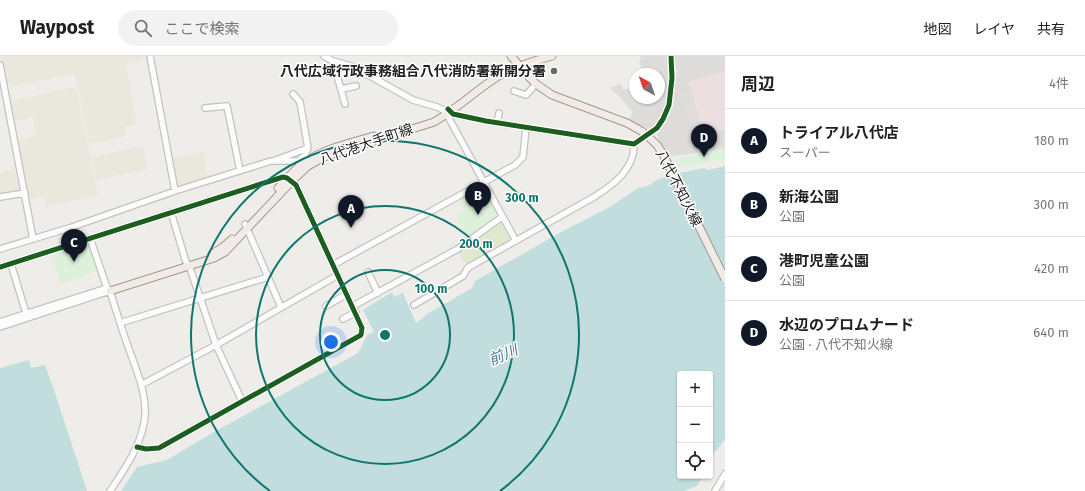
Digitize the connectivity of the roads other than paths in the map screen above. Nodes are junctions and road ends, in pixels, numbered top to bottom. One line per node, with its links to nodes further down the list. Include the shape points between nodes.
1 (150, 56): 28 (street)
2 (324, 56): 7 (street)
3 (511, 56): 9 (main road, 八代不知火線)
4 (535, 56): 9 (main road, 八代港大手町線)
5 (552, 56): 9 (main road, 八代港大手町線)
6 (671, 56): 21 (street, via 669,105 657,128)
7 (333, 61): 12 (street); 17 (street, via 354,67 413,100)
8 (0, 64): 29 (street)
9 (518, 65): 10 (main road, 八代不知火線); 17 (main road, 八代港大手町線, via 494,74)
10 (536, 84): 13 (street, via 526,95); 45 (main road, 八代不知火線, bridge, via 552,94 627,123 643,132 657,145)
11 (356, 86): 12 (street)
12 (342, 89): 15 (street)
13 (514, 91)
14 (293, 94): 22 (street, via 300,102)
15 (345, 104)
16 (205, 108): 25 (street, via 227,106)
17 (447, 112): 19 (street); 24 (main road, 八代港大手町線); 26 (main road, 八代港大手町線, via 434,122 317,160); 27 (street)
18 (499, 113): 19 (street)
19 (497, 123): 20 (street)
20 (526, 128): 21 (street); 27 (street, via 523,157 520,161)
21 (634, 144): 36 (street, via 622,176 611,186)
22 (308, 148): 23 (street); 24 (street)
23 (272, 161): 24 (street); 25 (street)
24 (300, 162): 26 (main road, 八代港大手町線)
25 (240, 171): 28 (street)
26 (289, 180): 31 (street, via 278,178); 33 (main road, 八代港大手町線); 40 (street, via 296,185)
27 (484, 182): 32 (street); 40 (street)
28 (175, 191): 35 (street)
29 (25, 193): 30 (street); 35 (street)
30 (0, 197)
31 (171, 212): 34 (street); 39 (street)
32 (502, 217): 36 (street); 47 (street, via 456,250)
33 (246, 227): 39 (main road, 八代港大手町線, via 225,252 214,258); 44 (street)
34 (90, 238): 38 (street); 46 (street)
35 (33, 239): 37 (street)
36 (516, 241): 50 (street, via 469,267 463,276)
37 (0, 249)
38 (11, 264): 41 (street); 54 (street)
39 (188, 264): 46 (main road, 八代港大手町線); 49 (street)
40 (334, 265): 43 (street)
41 (0, 267)
42 (368, 272): 47 (street)
43 (338, 275): 48 (street); 52 (street)
44 (268, 277): 49 (street); 52 (street)
45 (725, 279)
46 (108, 289): 54 (street); 57 (street); 58 (street)
47 (378, 293): 53 (street)
48 (347, 294): 51 (street); 53 (street)
49 (200, 298): 57 (street); 59 (street)
50 (414, 305)
51 (326, 306)
52 (281, 307): 59 (street)
53 (354, 309): 55 (street); 61 (street, via 362,328 361,335)
54 (26, 314): 56 (street)
55 (343, 319)
56 (0, 322)
57 (120, 323): 60 (street)
58 (0, 327)
59 (216, 345): 60 (street); 61 (street)
60 (141, 385): 62 (street, via 145,404 144,422)
61 (242, 401): 62 (street, via 159,448)
62 (137, 447): 64 (street)
63 (725, 474): 65 (street)
64 (110, 491)
65 (715, 491)

